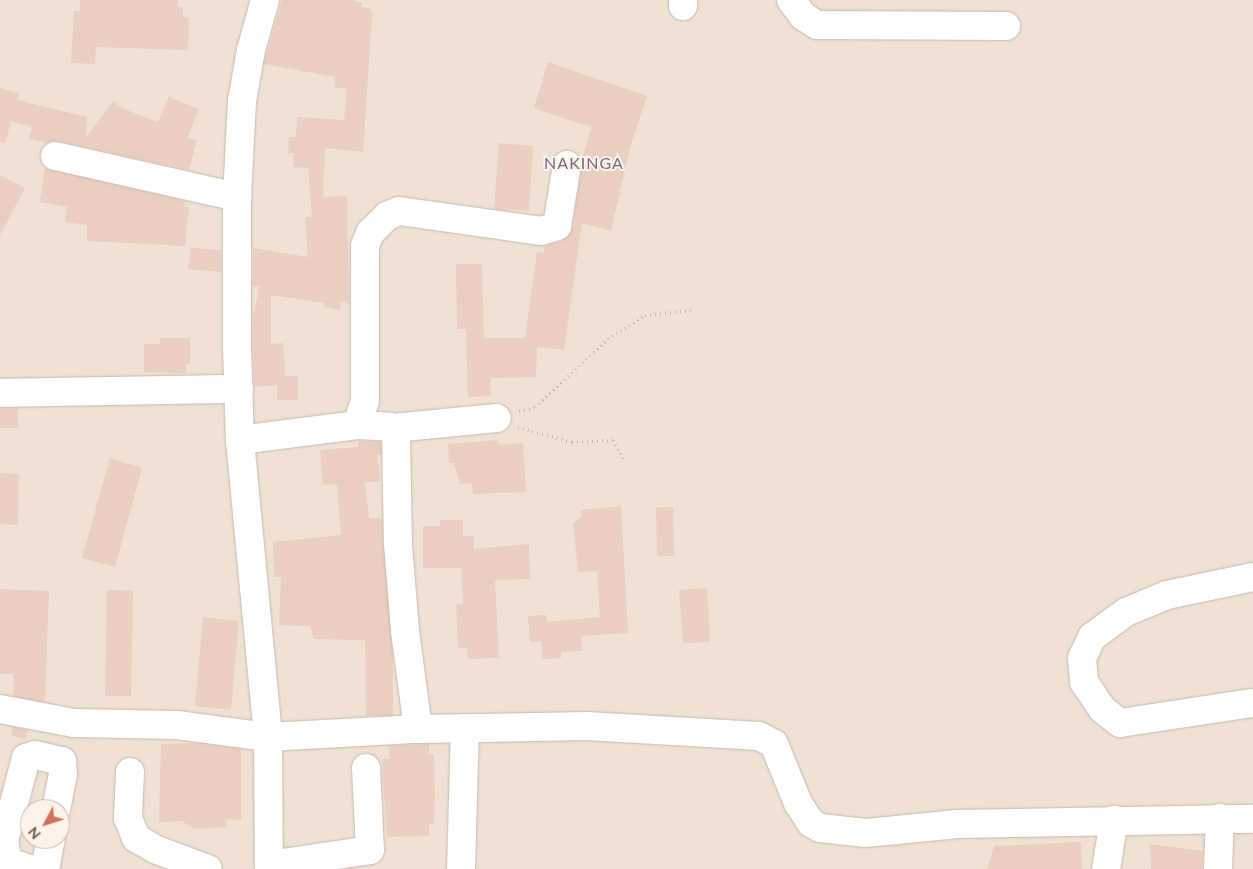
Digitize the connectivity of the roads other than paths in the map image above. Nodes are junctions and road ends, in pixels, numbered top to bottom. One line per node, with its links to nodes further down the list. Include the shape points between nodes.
1 (265, 0): 6 (street, via 251,50 242,101)
2 (791, 0): 3 (street, via 803,16 817,25)
3 (1006, 26)
4 (55, 156): 6 (street)
5 (567, 165): 10 (street, via 557,226 541,231 398,211 387,216 370,233 365,246 365,401)
6 (237, 198): 7 (street)
7 (239, 389): 8 (street); 12 (street)
8 (0, 393)
9 (497, 418): 11 (street)
10 (357, 425): 11 (street); 12 (street)
11 (393, 428): 16 (street, via 396,433 398,544 404,621)
12 (240, 440): 18 (street)
13 (1253, 577): 14 (street, via 1167,594 1126,612 1092,637 1082,658 1084,682 1102,709 1120,723)
14 (1253, 702)
15 (0, 709): 18 (street, via 74,723 177,725)
16 (418, 728): 17 (street); 18 (street)
17 (465, 728): 24 (street, via 587,726 759,736 774,744 804,815 820,828 866,833 958,824); 30 (street)
18 (268, 737): 26 (street)
19 (366, 768): 26 (street, via 370,850)
20 (130, 772): 29 (street, via 128,818 136,838 157,850)
21 (58, 799): 27 (street, via 62,761 35,755 26,758 4,841 8,862)
22 (1220, 818): 23 (street); 24 (street); 32 (street)
23 (1253, 819)
24 (1114, 820): 31 (street)
25 (49, 849): 28 (street)
26 (269, 867)
27 (30, 869)
28 (45, 869)
29 (208, 869)
30 (461, 869)
31 (1106, 869)
32 (1218, 869)

